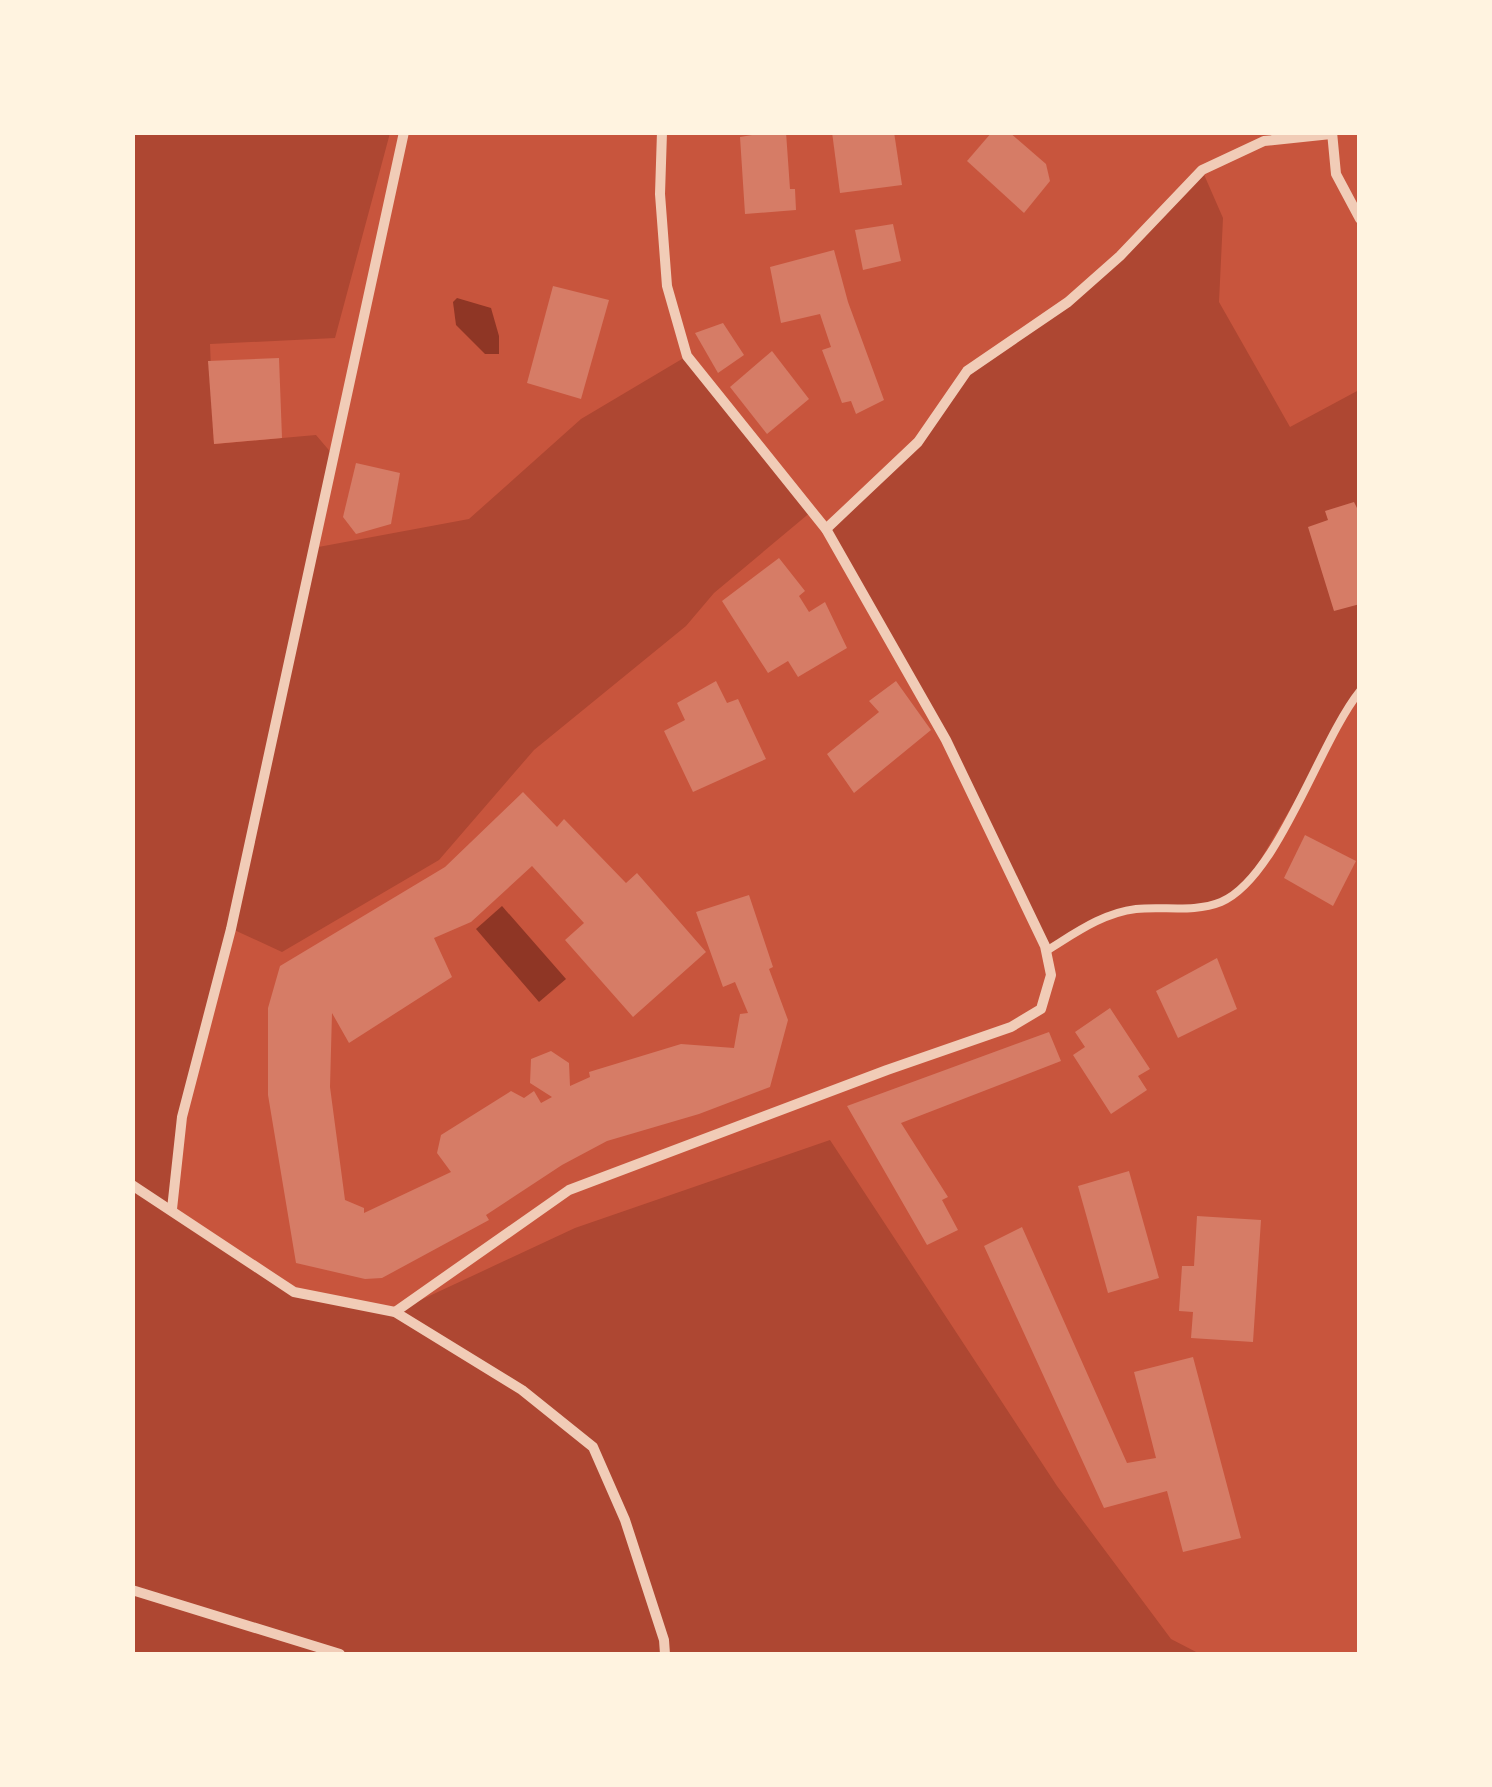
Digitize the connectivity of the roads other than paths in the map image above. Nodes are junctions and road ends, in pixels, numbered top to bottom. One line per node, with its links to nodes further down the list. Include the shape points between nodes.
1 (404, 132): 9 (street, via 231,929 182,1117)
2 (662, 132): 5 (street, via 667,286 688,356)
3 (1331, 133): 4 (street, via 1336,174); 5 (street, via 1264,141 1202,170 1068,302 967,371 918,442)
4 (1360, 220)
5 (826, 529): 7 (street, via 946,740)
6 (1360, 691): 7 (lane, via 1244,888 1219,903 1098,919)
7 (1046, 951): 10 (street, via 1051,976 1041,1009 1011,1026 569,1190)
8 (132, 1185): 9 (street)
9 (172, 1209): 10 (street, via 294,1292)
10 (396, 1312): 13 (street, via 522,1390 593,1447 626,1520)
11 (132, 1590): 12 (street)
12 (340, 1654)
13 (665, 1654)

